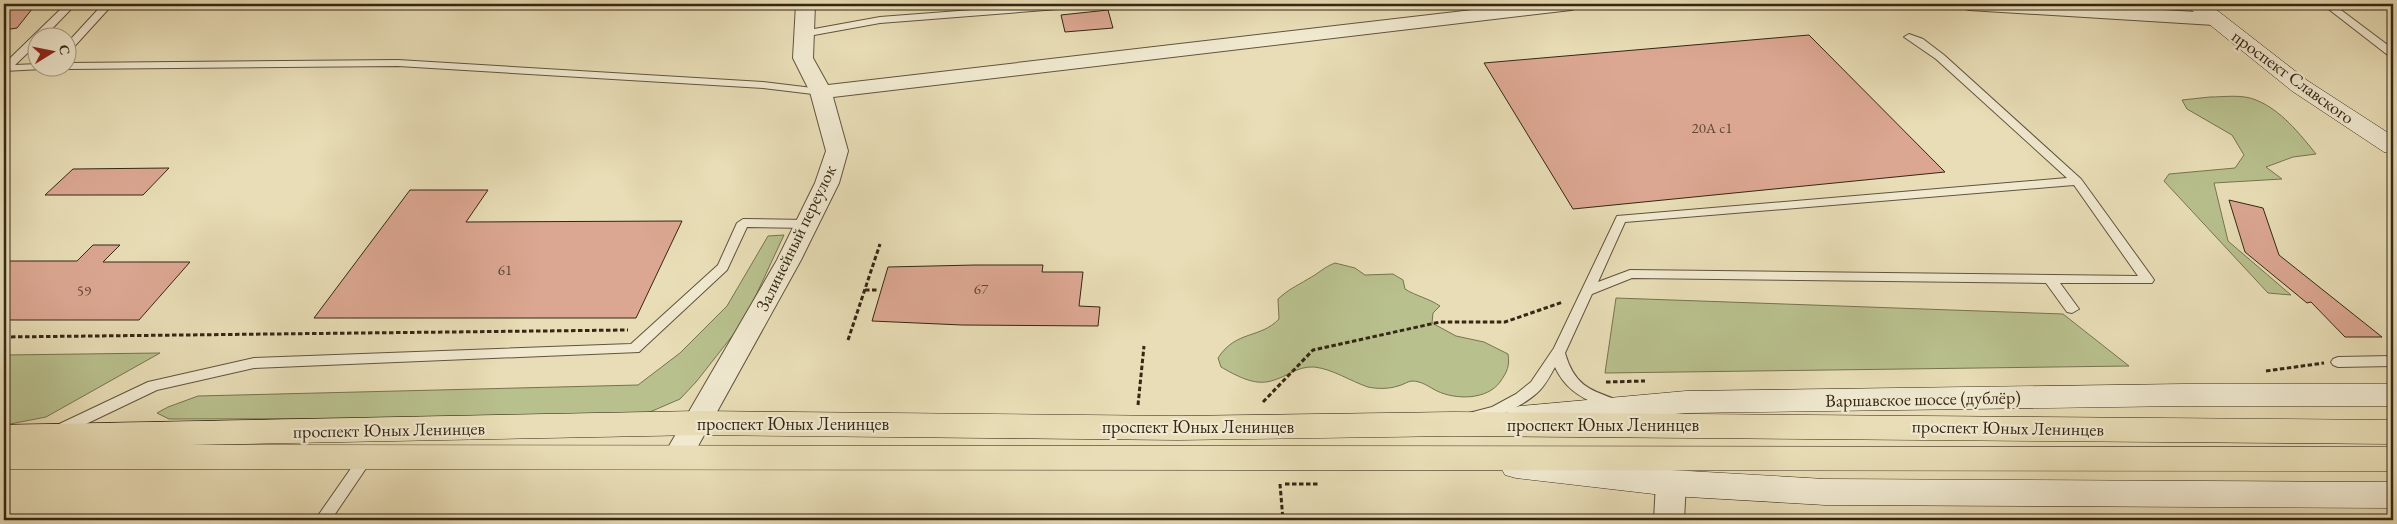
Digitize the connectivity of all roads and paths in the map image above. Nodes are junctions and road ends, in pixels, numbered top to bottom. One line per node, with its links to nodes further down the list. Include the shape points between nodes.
1 (71, 4): 15 (lane)
2 (108, 4): 11 (lane)
3 (804, 4): 10 (street, Залинейный переулок)
4 (1084, 4): 10 (lane, via 880,20)
5 (1571, 4): 17 (street)
6 (1969, 4): 9 (street)
7 (2196, 4): 9 (main road, проспект Славского)
8 (2327, 4): 13 (lane)
9 (2219, 11): 18 (main road, проспект Славского, via 2256,31 2323,83); 19 (main road, проспект Славского, via 2300,86)
10 (803, 34): 17 (street, Залинейный переулок, via 803,58)
11 (78, 36)
12 (1909, 37): 20 (lane, via 1940,57)
13 (2393, 54)
14 (78, 66): 17 (lane, via 398,62 763,85)
15 (5, 67): 16 (lane)
16 (28, 67)
17 (821, 92): 21 (street, Залинейный переулок, via 838,151)
18 (2393, 129)
19 (2393, 147)
20 (2077, 181): 23 (lane, via 2148,280); 26 (lane, via 1621,218)
21 (807, 224): 28 (lane, via 743,223 723,267); 39 (street, Залинейный переулок)
22 (880, 244): 24 (path)
23 (2050, 279): 26 (lane, via 1630,274); 27 (lane)
24 (865, 290): 25 (path); 30 (path)
25 (879, 290)
26 (1586, 293): 32 (lane); 37 (path, via 1505,322 1440,322 1314,350)
27 (2072, 309)
28 (655, 329): 29 (path); 43 (lane, via 634,349 254,363 153,386)
29 (4, 337)
30 (848, 340)
31 (1144, 346): 36 (path, via 1138,406)
32 (1558, 353): 38 (lane, via 1562,371 1573,384 1592,397); 40 (lane, via 1536,386 1521,398 1496,411)
33 (2393, 361): 34 (lane)
34 (2338, 362)
35 (2393, 395): 38 (main road, Варшавское шоссе (дублёр), via 1686,402)
36 (1147, 405)
37 (1261, 405)
38 (1632, 406): 40 (main road, Варшавское шоссе (дублёр))
39 (698, 423): 40 (main road, проспект Юных Ленинцев, via 1178,428); 43 (main road, проспект Юных Ленинцев); 46 (street, Залинейный переулок)
40 (1453, 424): 41 (main road, проспект Юных Ленинцев)
41 (2393, 432)
42 (4, 437): 43 (main road, проспект Юных Ленинцев)
43 (47, 437)
44 (4, 457): 45 (main road, проспект Юных Ленинцев)
45 (366, 458): 46 (main road, проспект Юных Ленинцев); 52 (lane)
46 (677, 458): 48 (main road, проспект Юных Ленинцев)
47 (2393, 459): 48 (main road, проспект Юных Ленинцев)
48 (1454, 460): 49 (main road)
49 (1671, 483): 51 (main road, via 1825,492); 54 (street)
50 (1280, 484): 53 (path)
51 (2393, 495)
52 (324, 520)
53 (1283, 520)
54 (1669, 520)

